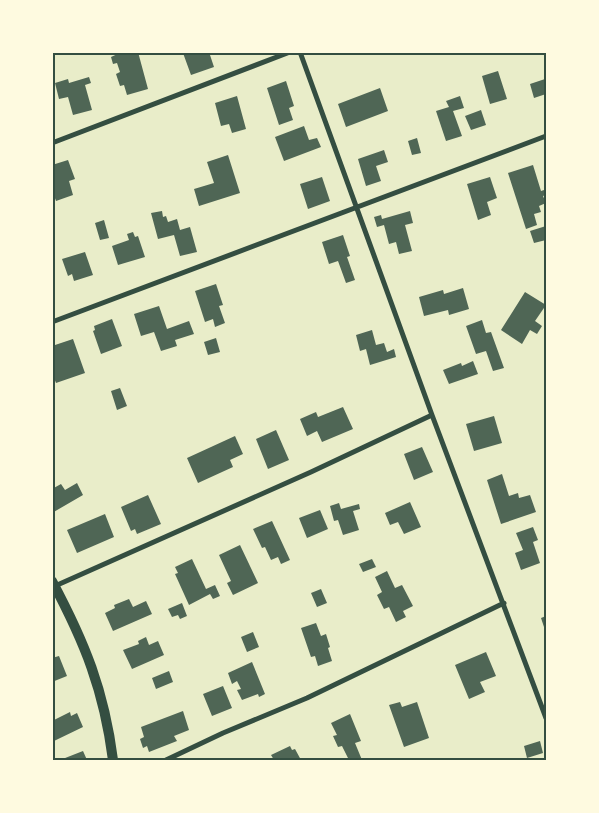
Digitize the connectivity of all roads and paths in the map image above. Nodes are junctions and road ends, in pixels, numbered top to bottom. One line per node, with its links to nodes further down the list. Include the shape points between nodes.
1 (290, 52): 4 (street)
2 (300, 52): 5 (street)
3 (546, 136): 5 (street)
4 (52, 144)
5 (357, 208): 6 (street); 7 (street)
6 (52, 322)
7 (432, 415): 8 (street); 9 (street)
8 (53, 585): 11 (main road, via 82,640 95,675)
9 (504, 603): 10 (street); 12 (street, via 307,698)
10 (546, 718)
11 (113, 760)
12 (166, 760)

